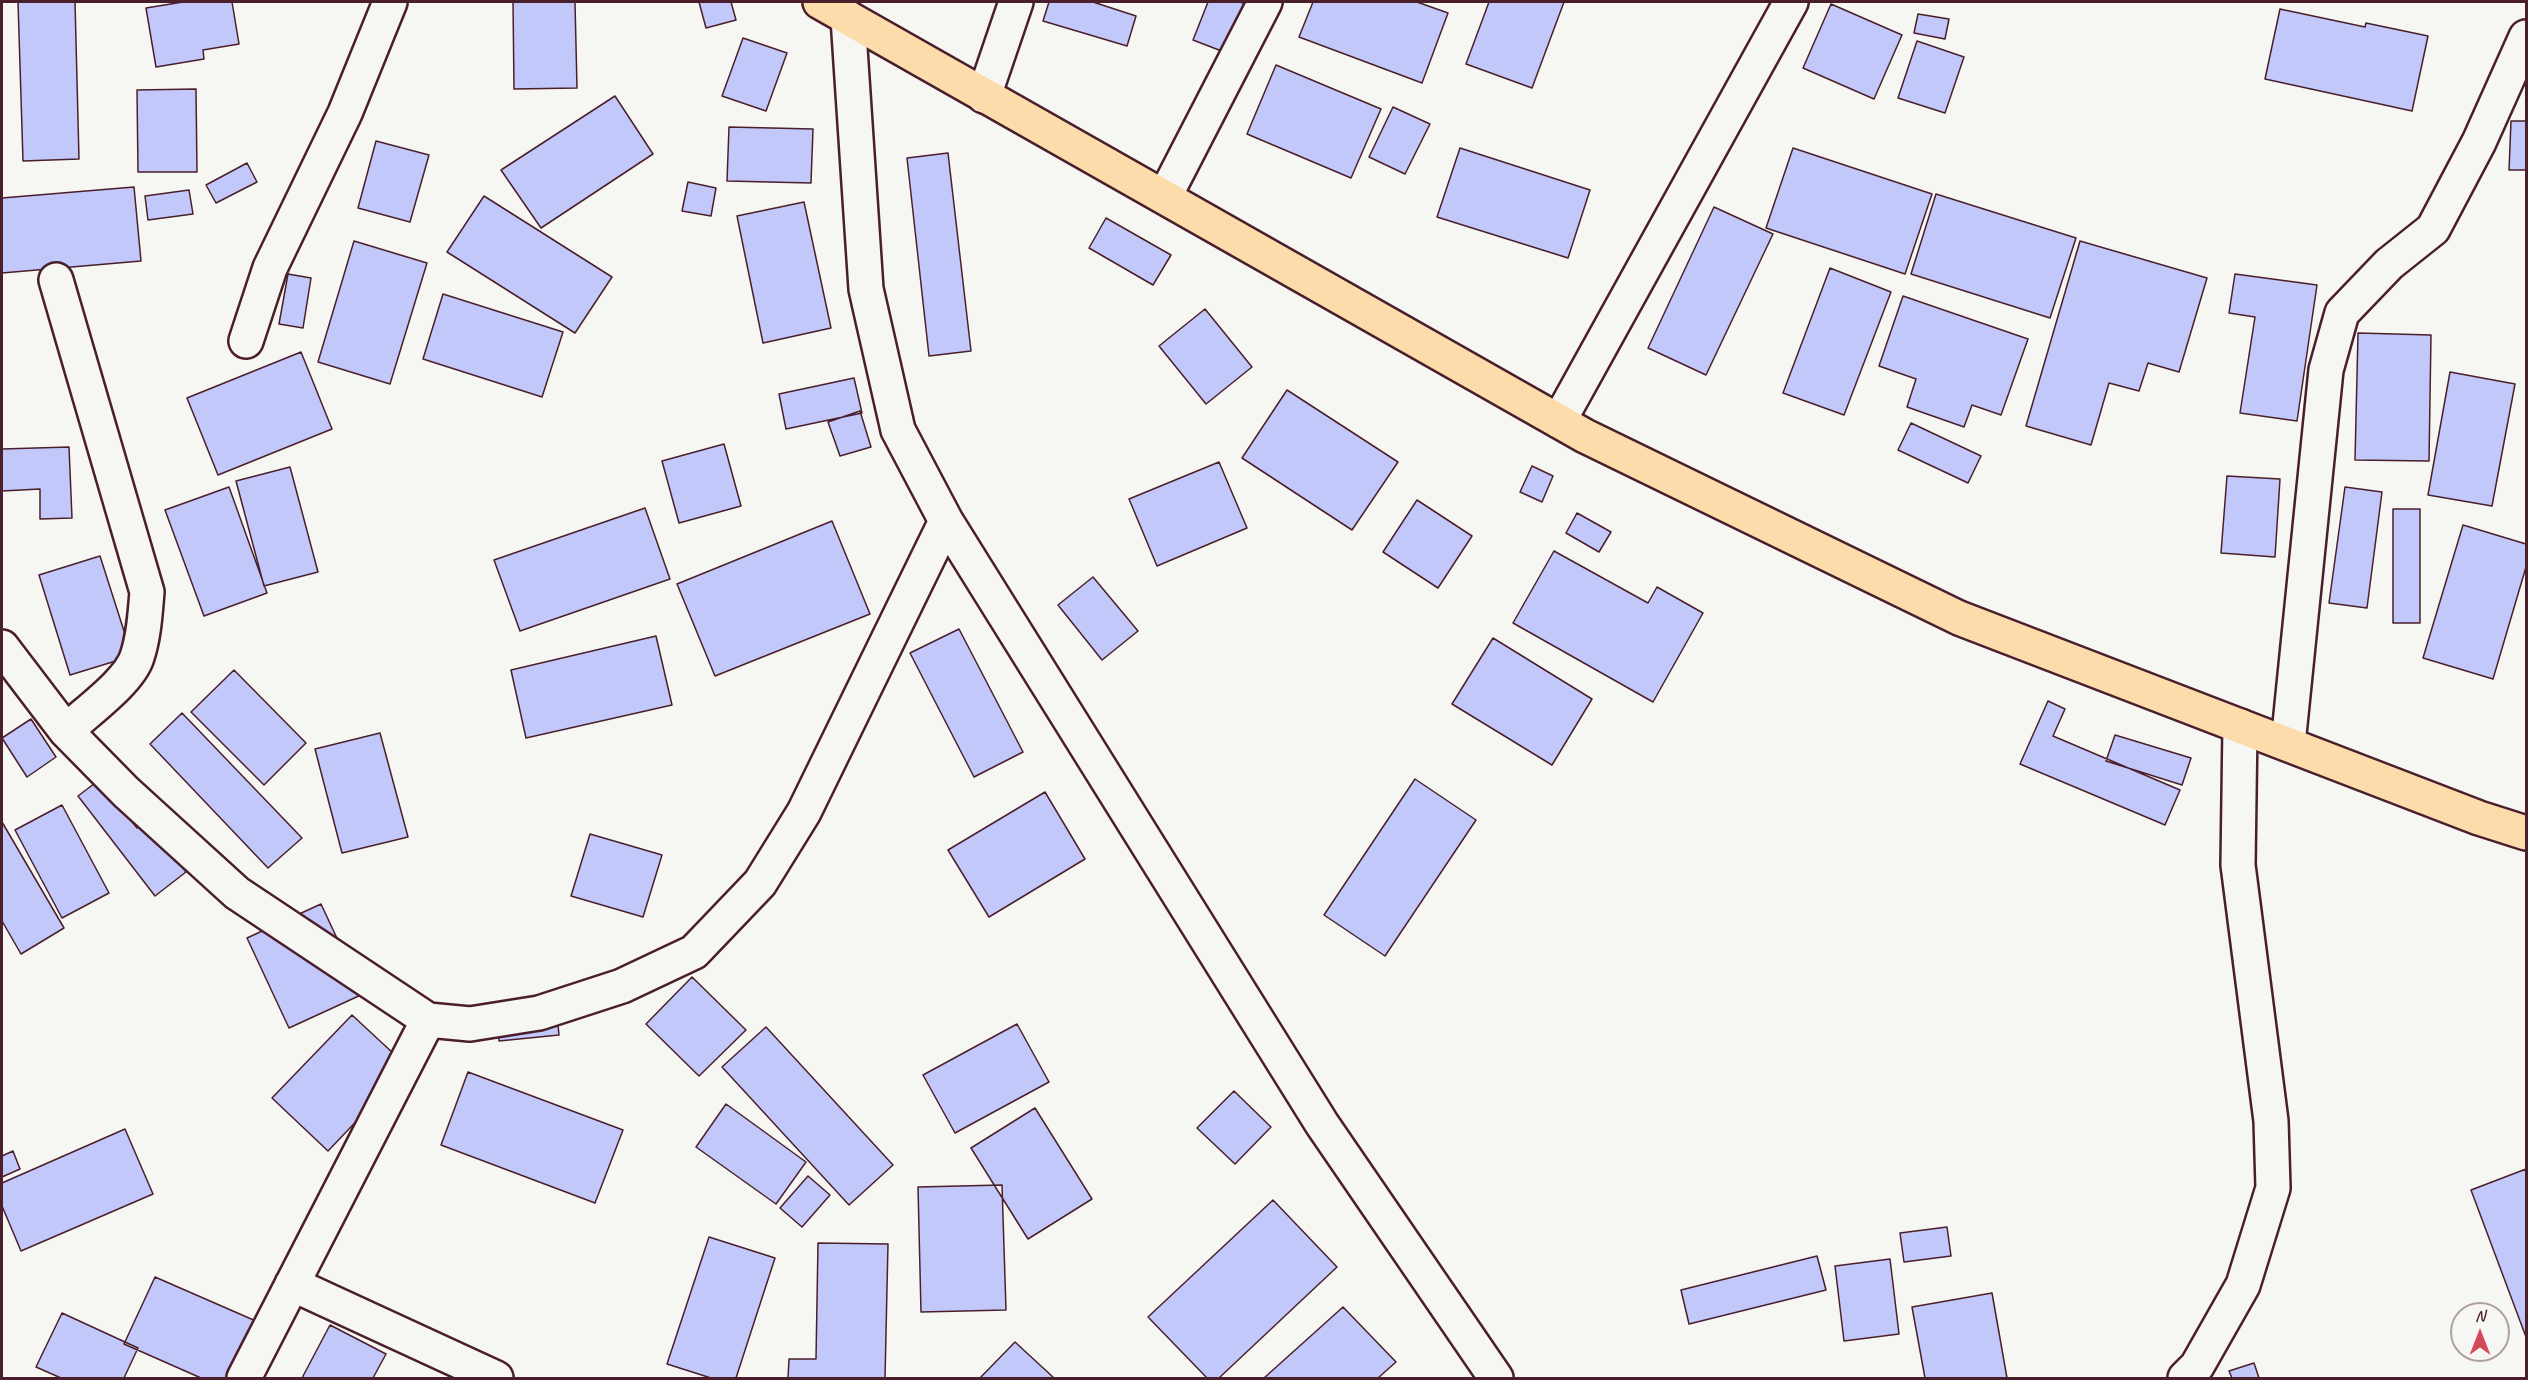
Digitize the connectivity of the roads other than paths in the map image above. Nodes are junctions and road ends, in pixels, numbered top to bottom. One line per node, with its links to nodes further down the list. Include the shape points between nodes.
1 (390, 2): 11 (street, via 345,113 270,268)
2 (820, 2): 6 (main road)
3 (1016, 2): 8 (street)
4 (1265, 2): 9 (street)
5 (1791, 2): 12 (street)
6 (848, 18): 8 (main road); 13 (street, via 866,289 898,430)
7 (2526, 37): 17 (street, via 2479,142 2433,230 2389,264 2342,313 2326,370)
8 (984, 96): 9 (main road)
9 (1165, 196): 12 (main road)
10 (56, 280): 16 (street, via 147,592 137,659 124,678)
11 (246, 341)
12 (1558, 421): 15 (main road, via 1959,618)
13 (946, 521): 19 (street, via 804,812 760,883 694,952 622,986 539,1013 470,1024); 23 (street, via 1322,1124)
14 (2, 647): 16 (street)
15 (2240, 726): 17 (main road); 24 (street, via 2238,865 2271,1121 2273,1188 2243,1285 2198,1366)
16 (66, 731): 19 (street, via 126,792 237,893)
17 (2288, 744): 18 (main road)
18 (2526, 833)
19 (428, 1020): 20 (street)
20 (292, 1284): 21 (street); 22 (street)
21 (244, 1378)
22 (496, 1378)
23 (1496, 1378)
24 (2185, 1378)

